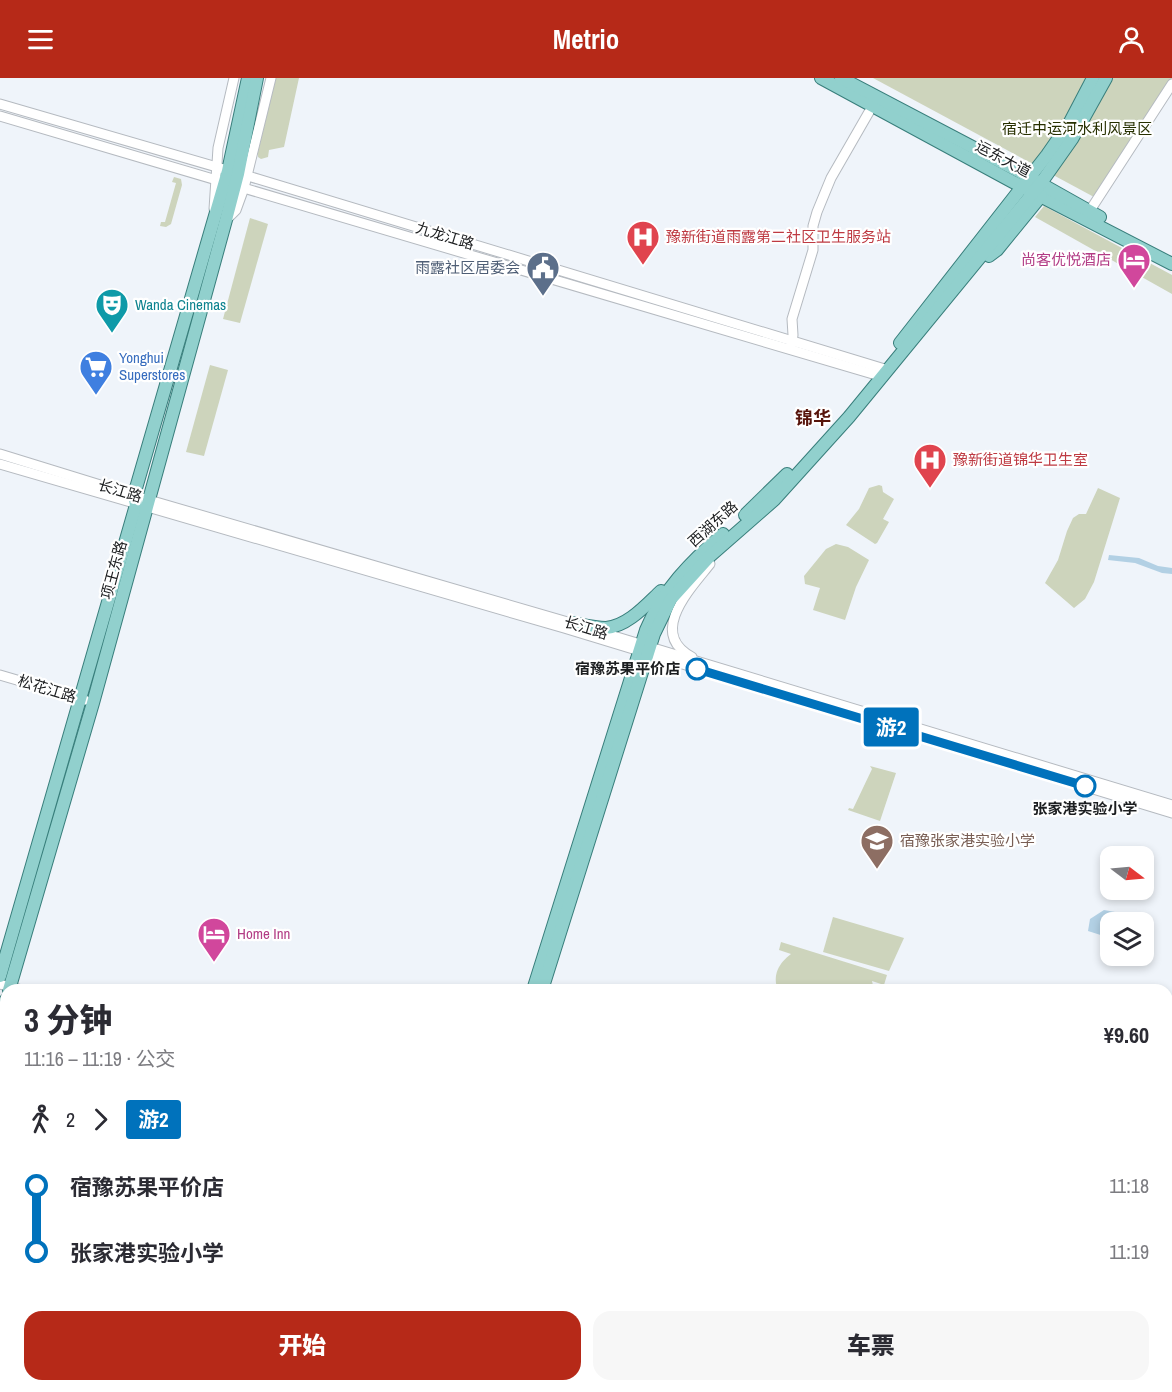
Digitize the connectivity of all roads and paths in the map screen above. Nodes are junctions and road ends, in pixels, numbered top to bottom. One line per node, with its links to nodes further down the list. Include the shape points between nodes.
1 (234, 78): 15 (street, via 218,148)
2 (248, 78): 13 (main road)
3 (257, 78): 13 (main road)
4 (271, 78): 15 (street)
5 (821, 78): 16 (main road, 运东大道)
6 (841, 78): 16 (main road, 运东大道)
7 (1093, 78): 14 (main road)
8 (1106, 78): 14 (main road, via 1082,122)
9 (1172, 84): 17 (street)
10 (0, 104): 15 (street, 九龙江路)
11 (869, 112): 20 (street, via 820,204 813,226 814,246 792,319)
12 (0, 116): 15 (street, 九龙江路)
13 (236, 155): 15 (main road, 项王东路)
14 (1052, 158): 16 (main road, 西湖东路)
15 (231, 178): 20 (street, 九龙江路); 24 (main road, 项王东路, via 226,220); 24 (main road, 项王东路, via 213,215)
16 (1033, 187): 17 (main road, 运东大道); 19 (main road, 运东大道); 21 (main road, 西湖东路); 21 (main road, 西湖东路, via 962,280)
17 (1089, 212): 18 (main road, 运东大道)
18 (1172, 256)
19 (1172, 264)
20 (791, 346): 21 (street, 九龙江路)
21 (882, 373): 25 (main road, 西湖东路, via 782,492); 26 (main road, 西湖东路, via 776,486)
22 (0, 454): 24 (street, 长江路)
23 (0, 464): 24 (street, 长江路)
24 (141, 502): 27 (street, 长江路); 28 (street, 长江路); 31 (main road, 项王东路); 32 (main road, 项王东路)
25 (726, 542): 28 (main road, 西湖东路, via 671,599); 29 (street, via 679,605 673,630 683,651)
26 (708, 547): 27 (main road, via 637,613 622,622 604,628); 28 (main road, 西湖东路, via 660,599)
27 (572, 623): 28 (street, 长江路)
28 (644, 649): 29 (street, 长江路); 34 (street, 长江路); 37 (main road, 西湖东路); 38 (main road, 西湖东路)
29 (722, 669): 33 (street, 长江路)
30 (0, 677): 31 (street, 松花江路)
31 (80, 701): 32 (street, 松花江路); 35 (main road, 项王东路)
32 (93, 704): 36 (main road, 项王东路)
33 (1172, 805)
34 (1172, 813)
35 (0, 976)
36 (11, 984)
37 (535, 984)
38 (544, 984)

